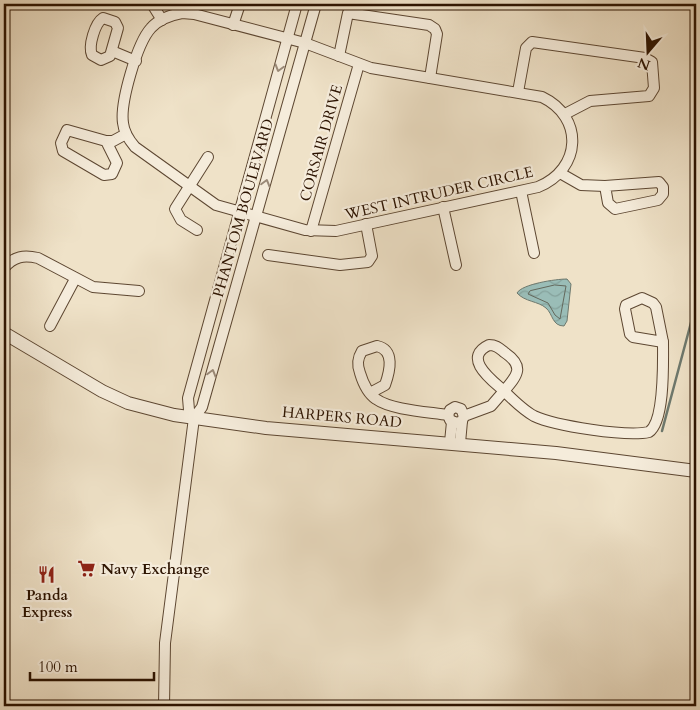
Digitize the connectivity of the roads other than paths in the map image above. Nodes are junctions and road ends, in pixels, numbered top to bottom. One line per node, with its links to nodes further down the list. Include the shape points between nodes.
1 (152, 4): 5 (street)
2 (240, 4): 6 (street)
3 (296, 4): 7 (street, PHANTOM BOULEVARD)
4 (316, 4): 8 (street, PHANTOM BOULEVARD)
5 (162, 20): 6 (street, via 182,13); 11 (street, via 147,33)
6 (234, 25): 7 (street)
7 (287, 38): 8 (street); 24 (street, PHANTOM BOULEVARD, one-way to 24)
8 (305, 43): 10 (street); 25 (street, PHANTOM BOULEVARD, one-way to 8)
9 (112, 51): 11 (street)
10 (339, 56): 12 (street); 13 (street, via 348,13 429,25 436,29 437,34)
11 (136, 61): 16 (street, via 122,111)
12 (359, 64): 13 (street); 28 (street, CORSAIR DRIVE)
13 (430, 78): 14 (street)
14 (518, 92): 15 (street, via 551,101); 15 (street, via 526,48 532,42 645,58 652,62 654,88 649,96 590,101)
15 (565, 114): 19 (street, via 570,125 572,146)
16 (126, 134): 17 (street); 20 (street, WEST INTRUDER CIRCLE, via 135,147)
17 (106, 141): 17 (street, via 68,130 64,133 61,147 67,154 108,176 115,172 117,163)
18 (208, 157): 20 (street)
19 (560, 173): 21 (street, via 581,185); 22 (street, WEST INTRUDER CIRCLE, via 545,184)
20 (188, 186): 24 (street, WEST INTRUDER CIRCLE, via 216,205); 27 (street, via 175,212)
21 (605, 186): 21 (street, via 659,182 664,187 658,200 615,209 608,204)
22 (520, 191): 23 (street, WEST INTRUDER CIRCLE); 29 (street)
23 (443, 207): 26 (street, WEST INTRUDER CIRCLE); 31 (street)
24 (238, 211): 25 (street, WEST INTRUDER CIRCLE); 40 (street, PHANTOM BOULEVARD, via 188,398)
25 (256, 216): 28 (street, WEST INTRUDER CIRCLE); 40 (street, PHANTOM BOULEVARD, one-way to 25, via 202,408)
26 (366, 224): 28 (street, WEST INTRUDER CIRCLE, via 336,231); 30 (street, via 372,256 368,262 340,265)
27 (197, 230)
28 (312, 231)
29 (534, 253)
30 (268, 255)
31 (456, 265)
32 (4, 268): 33 (street, via 19,256 28,256 38,258)
33 (75, 279): 34 (street, via 93,287); 35 (street)
34 (139, 291)
35 (50, 326)
36 (4, 333): 40 (street, HARPERS ROAD, via 82,381 128,403)
37 (663, 342): 37 (street, via 633,337 626,305 642,298 653,303); 38 (street, via 657,424 649,432 554,423 525,410)
38 (504, 391): 38 (street, via 478,364 480,354 489,345 498,347 517,363 514,379); 41 (street, via 484,410)
39 (370, 393): 39 (street, via 362,382 358,356 366,348 377,346 388,353 388,371 385,385); 41 (street, via 383,403)
40 (194, 418): 42 (street, HARPERS ROAD, via 266,428); 44 (street, PHANTOM BOULEVARD, via 165,643)
41 (457, 418): 42 (street)
42 (455, 443): 43 (street, HARPERS ROAD)
43 (696, 472)
44 (164, 706)

